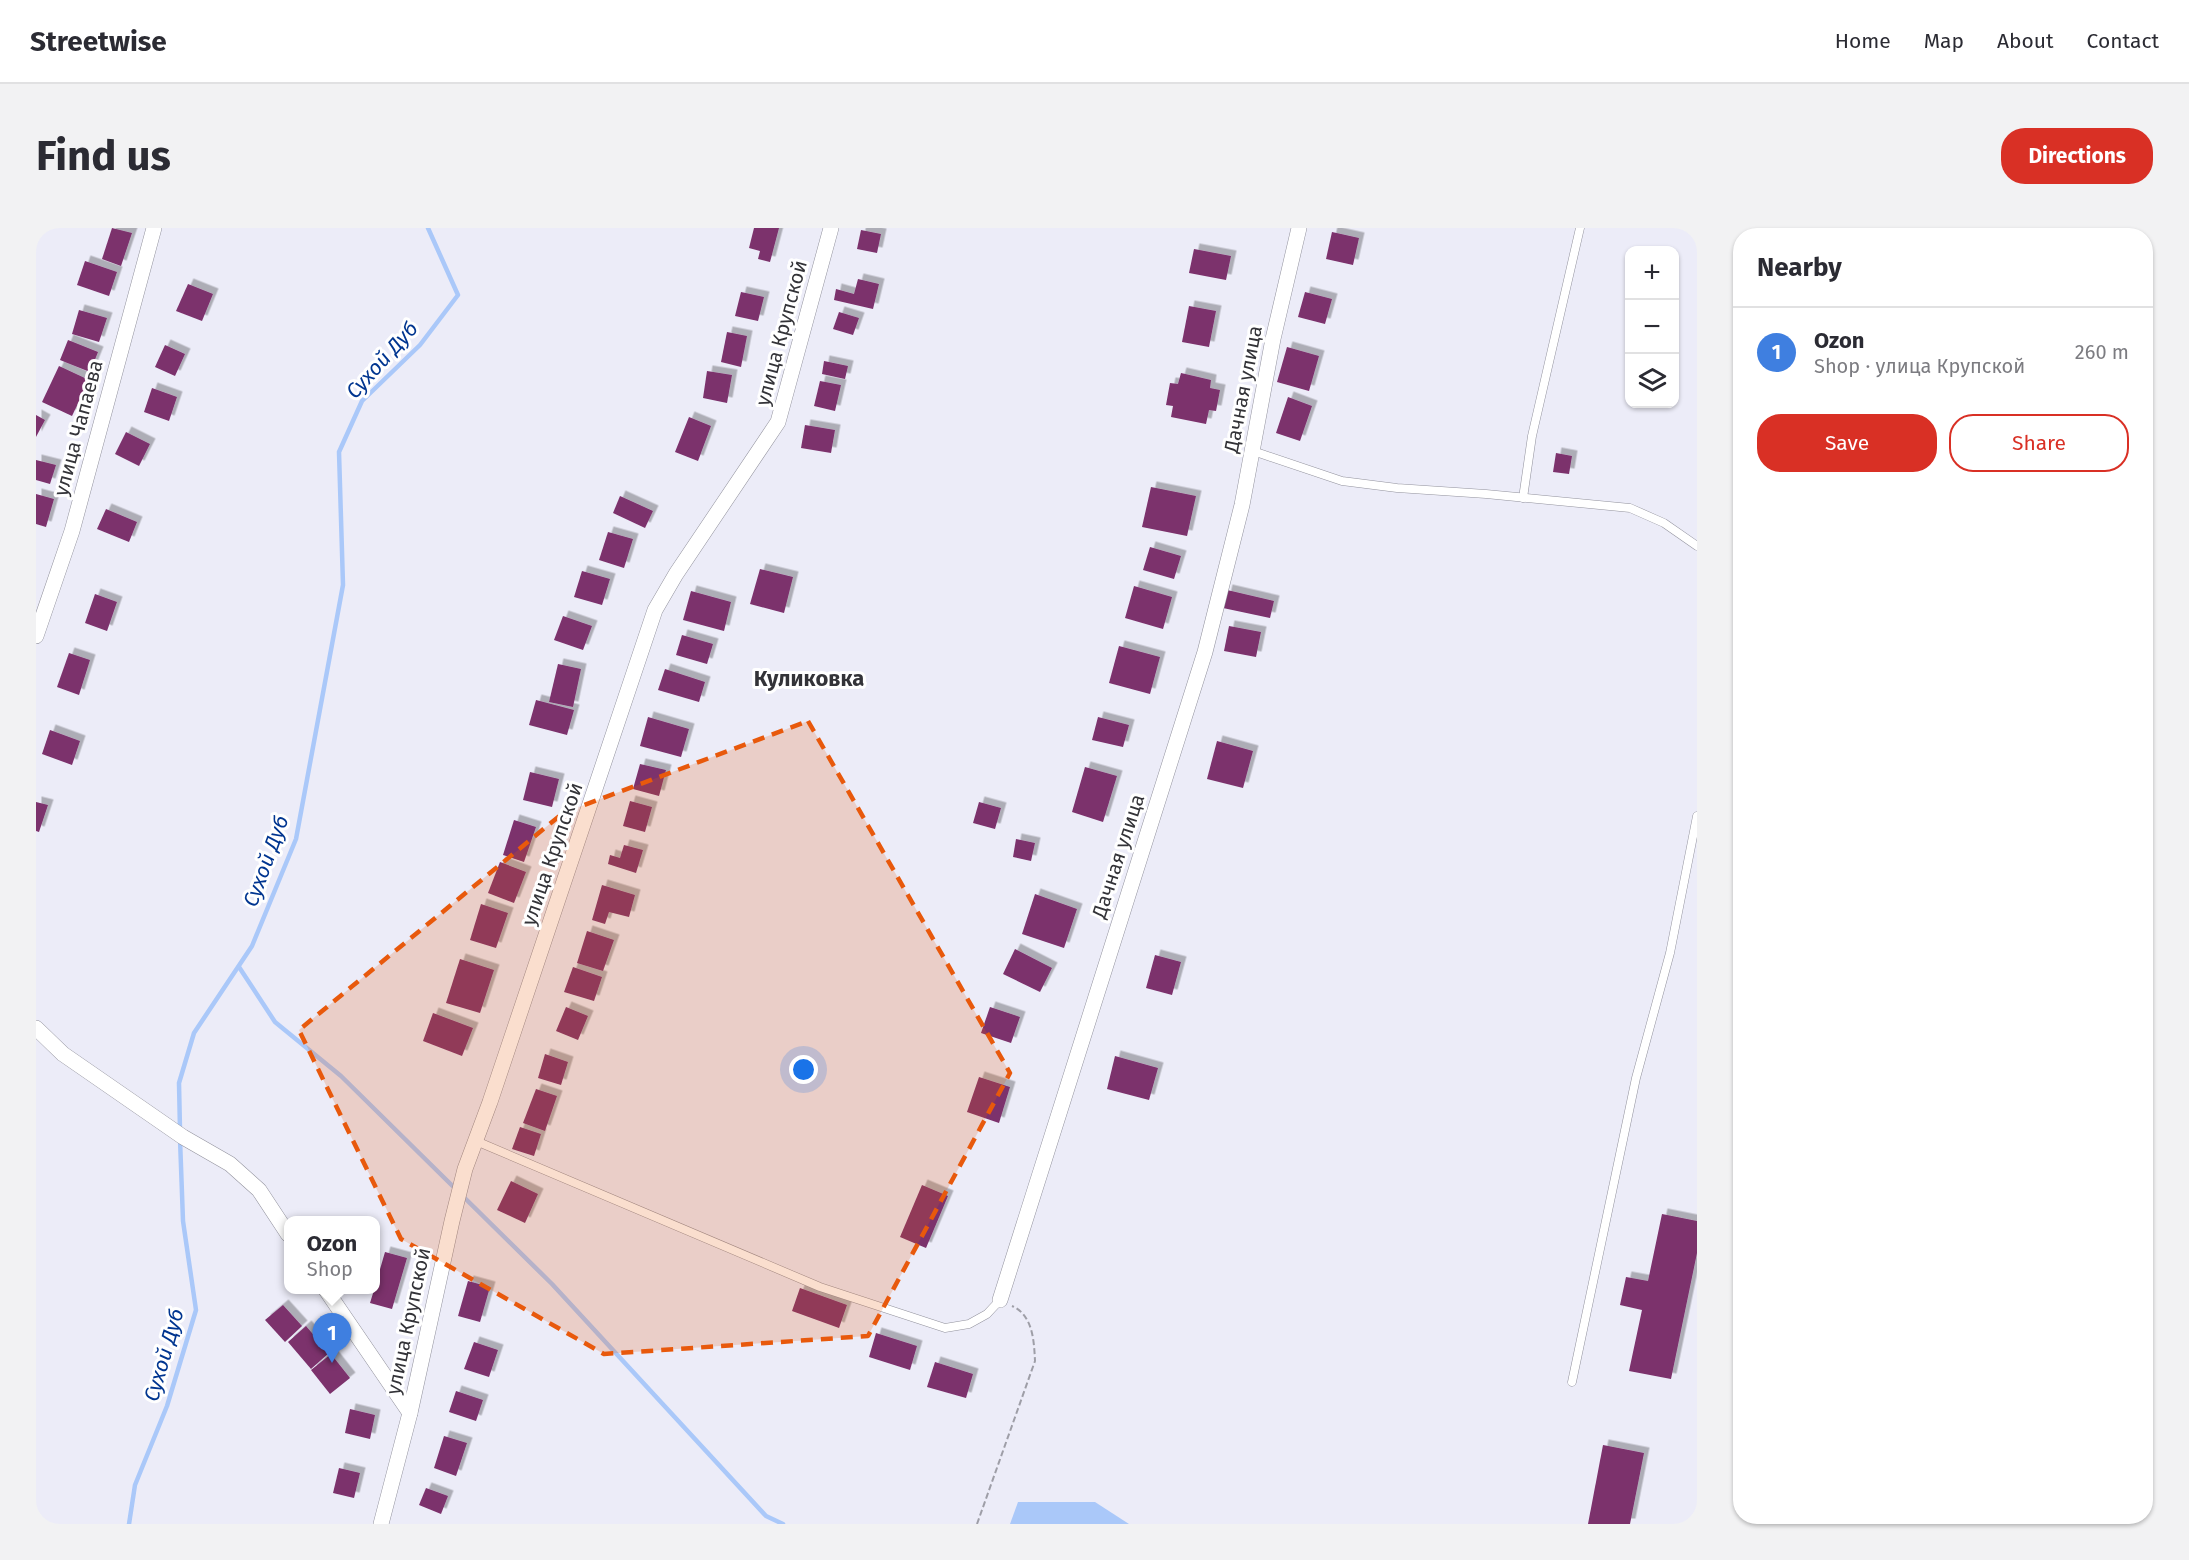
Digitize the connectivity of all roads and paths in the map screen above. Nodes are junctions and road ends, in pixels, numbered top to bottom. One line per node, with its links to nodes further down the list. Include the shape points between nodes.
1 (154, 228): 8 (street, улица Чапаева, via 72,531)
2 (831, 228): 11 (street, улица Крупской, via 778,422 655,610)
3 (1299, 228): 5 (street, Дачная улица)
4 (1580, 228): 6 (lane, via 1532,436)
5 (1253, 450): 6 (lane, via 1342,481); 14 (street, Дачная улица, via 1206,652)
6 (1523, 498): 7 (lane, via 1630,508 1664,523)
7 (1697, 546)
8 (36, 636)
9 (1697, 816): 15 (lane, via 1670,953 1636,1078)
10 (36, 1028): 12 (street, via 63,1054 183,1137 230,1164 259,1190)
11 (476, 1141): 14 (lane, via 820,1287 945,1328 969,1324 987,1314); 16 (street, улица Крупской, via 452,1221)
12 (284, 1228)
13 (329, 1294): 16 (street)
14 (1000, 1300): 18 (path, via 1021,1310 1034,1334 1035,1361)
15 (1572, 1382)
16 (410, 1413): 17 (street, улица Крупской)
17 (381, 1524)
18 (977, 1524)

